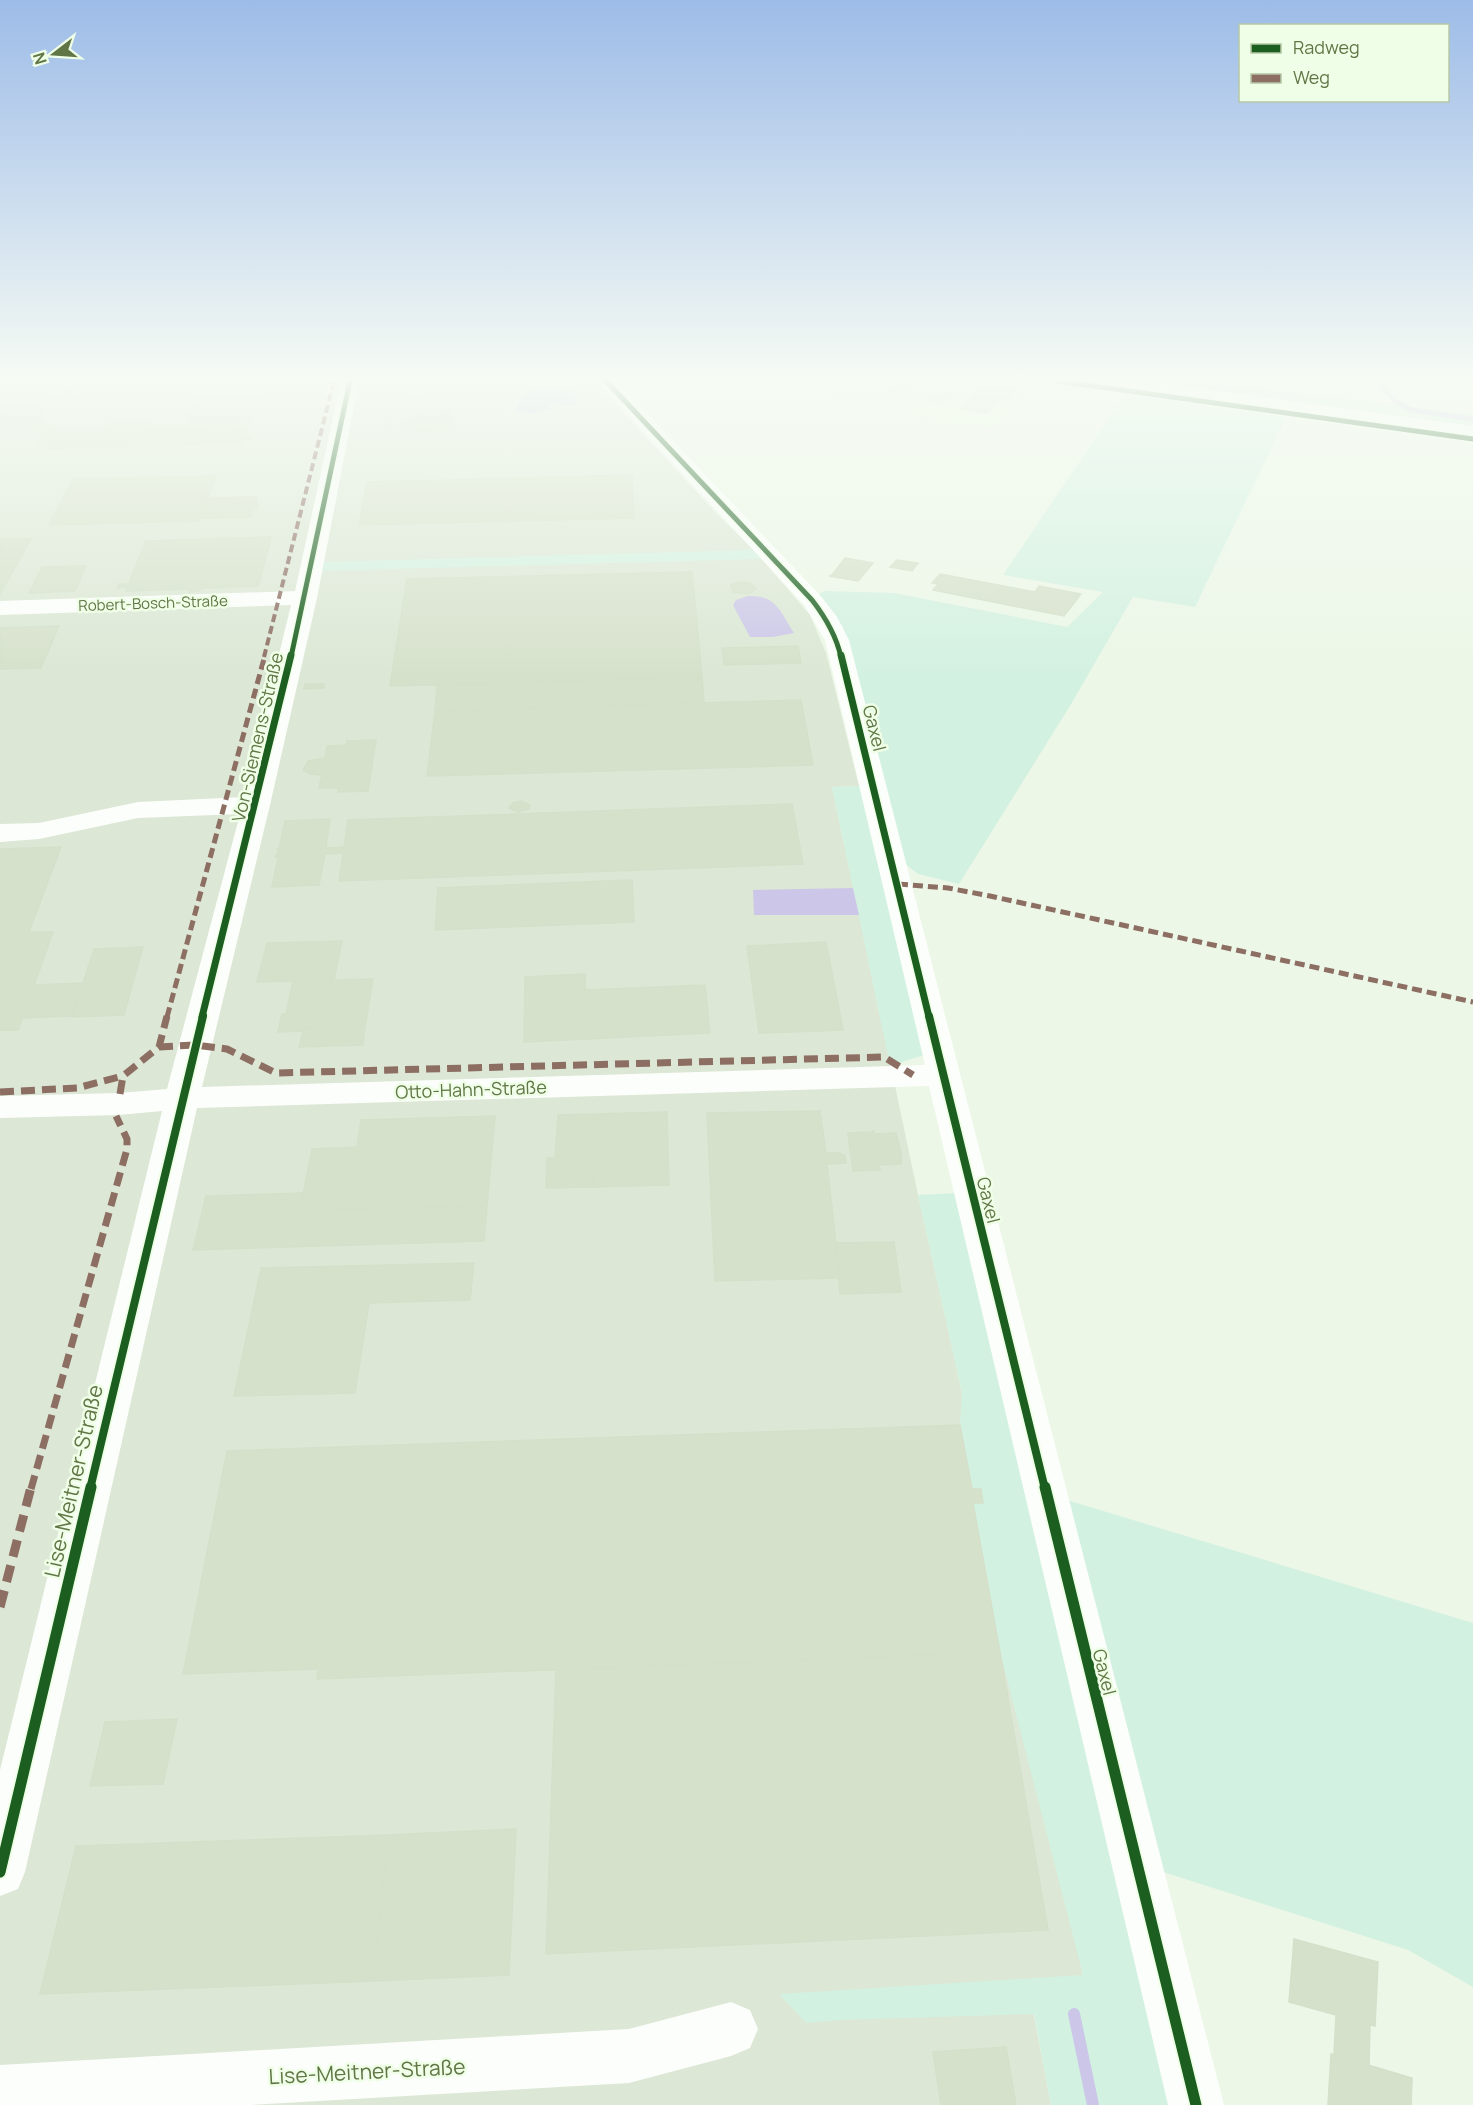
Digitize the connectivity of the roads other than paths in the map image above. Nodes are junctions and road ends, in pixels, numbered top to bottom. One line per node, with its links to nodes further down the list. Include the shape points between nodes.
1 (330, 479): 3 (street, Von-Siemens-Straße)
2 (698, 479): 7 (street, Gaxel, via 812,600 832,628)
3 (305, 598): 4 (street, Robert-Bosch-Straße); 5 (street, Von-Siemens-Straße)
4 (0, 608)
5 (256, 805): 6 (street, via 138,810 39,831); 8 (street, Von-Siemens-Straße)
6 (0, 833)
7 (943, 1075): 8 (street, Otto-Hahn-Straße); 13 (street, Gaxel)
8 (182, 1098): 9 (street, Otto-Hahn-Straße); 10 (street, Lise-Meitner-Straße)
9 (0, 1107)
10 (0, 1872)
11 (730, 2029): 12 (street, Lise-Meitner-Straße, via 629,2056)
12 (0, 2092)
13 (1196, 2105)

